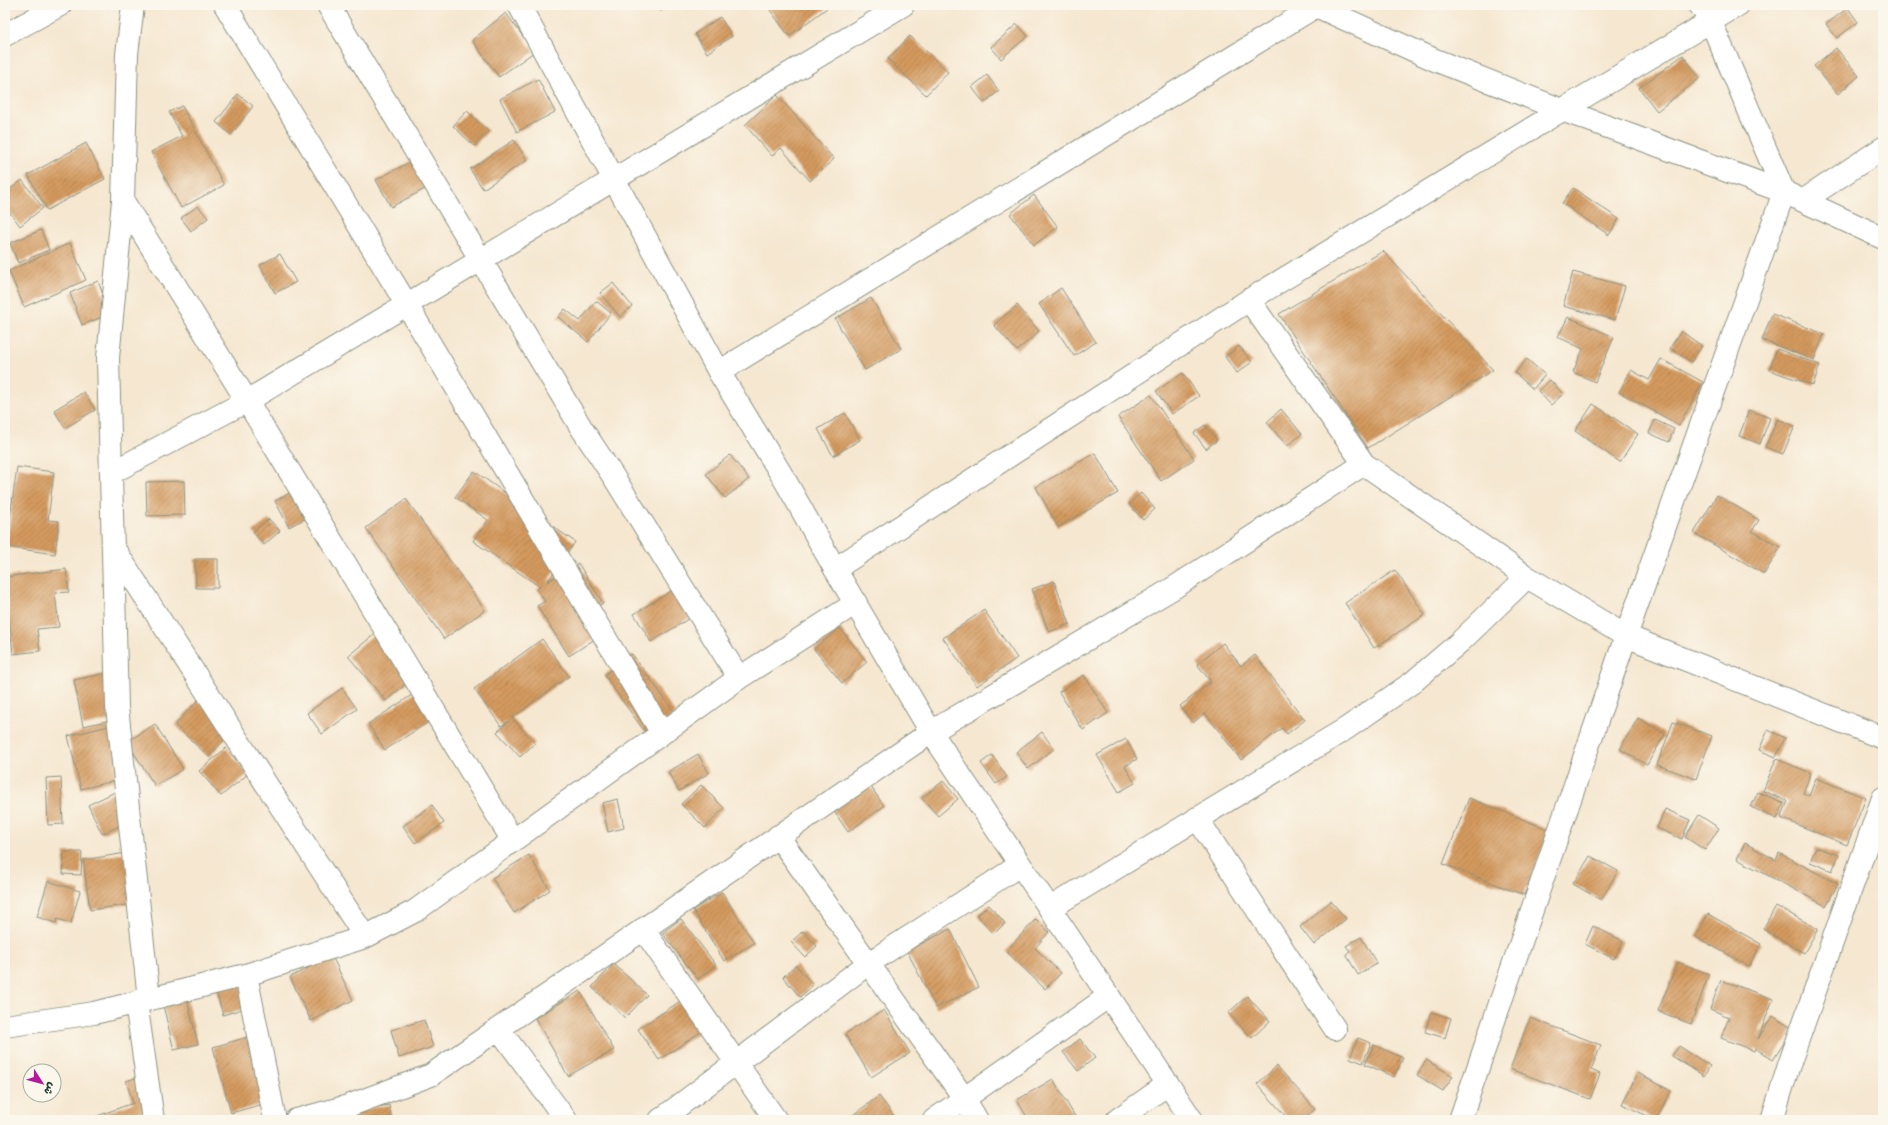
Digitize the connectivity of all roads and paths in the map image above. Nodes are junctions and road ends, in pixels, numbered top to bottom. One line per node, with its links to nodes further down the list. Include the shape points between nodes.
1 (60, 5): 10 (street)
2 (133, 5): 16 (street, via 127,54)
3 (225, 5): 20 (street)
4 (328, 5): 18 (street)
5 (519, 5): 13 (street)
6 (903, 5): 13 (street)
7 (1316, 5): 11 (street, via 1435,60); 21 (street)
8 (1738, 5): 9 (street)
9 (1706, 14): 11 (street); 14 (street)
10 (5, 36)
11 (1562, 110): 14 (street); 19 (street)
12 (1883, 148): 15 (street)
13 (615, 180): 18 (street); 21 (street)
14 (1784, 192): 15 (street); 29 (street)
15 (1804, 200): 17 (street)
16 (123, 201): 22 (street); 24 (street, via 108,358)
17 (1883, 238)
18 (480, 261): 20 (street); 30 (street)
19 (1249, 300): 23 (street); 26 (street)
20 (407, 305): 22 (street); 32 (street)
21 (719, 372): 26 (street)
22 (247, 400): 24 (street); 37 (street)
23 (1364, 464): 27 (street); 31 (street, via 1175,587)
24 (111, 473): 25 (street)
25 (113, 547): 41 (street); 45 (street, via 117,708)
26 (835, 569): 28 (street)
27 (1527, 577): 29 (street); 35 (street, via 1460,642 1413,682 1347,728)
28 (856, 603): 30 (street); 31 (street)
29 (1626, 636): 33 (street); 62 (street)
30 (738, 678): 32 (street)
31 (931, 732): 36 (street); 38 (street)
32 (662, 733): 37 (street)
33 (1883, 738)
34 (1883, 798): 63 (street)
35 (1197, 818): 39 (street); 48 (street)
36 (778, 836): 40 (street); 42 (street)
37 (513, 841): 41 (street, via 415,911)
38 (1020, 866): 39 (street); 42 (street)
39 (1050, 908): 44 (street)
40 (643, 929): 47 (street); 49 (street)
41 (364, 937): 43 (street)
42 (869, 963): 49 (street); 51 (street)
43 (246, 975): 45 (street); 53 (street)
44 (1109, 996): 50 (street); 51 (street)
45 (142, 1000): 46 (street, via 94,1013); 52 (street)
46 (5, 1026)
47 (499, 1029): 54 (street, via 431,1075 348,1106); 55 (street)
48 (1334, 1029)
49 (737, 1063): 56 (street); 57 (street)
50 (1168, 1084): 60 (street); 61 (street)
51 (964, 1098): 58 (street); 59 (street)
52 (153, 1120)
53 (275, 1120)
54 (296, 1120)
55 (566, 1120)
56 (660, 1120)
57 (776, 1120)
58 (934, 1120)
59 (977, 1120)
60 (1117, 1120)
61 (1192, 1120)
62 (1460, 1120)
63 (1772, 1120)

